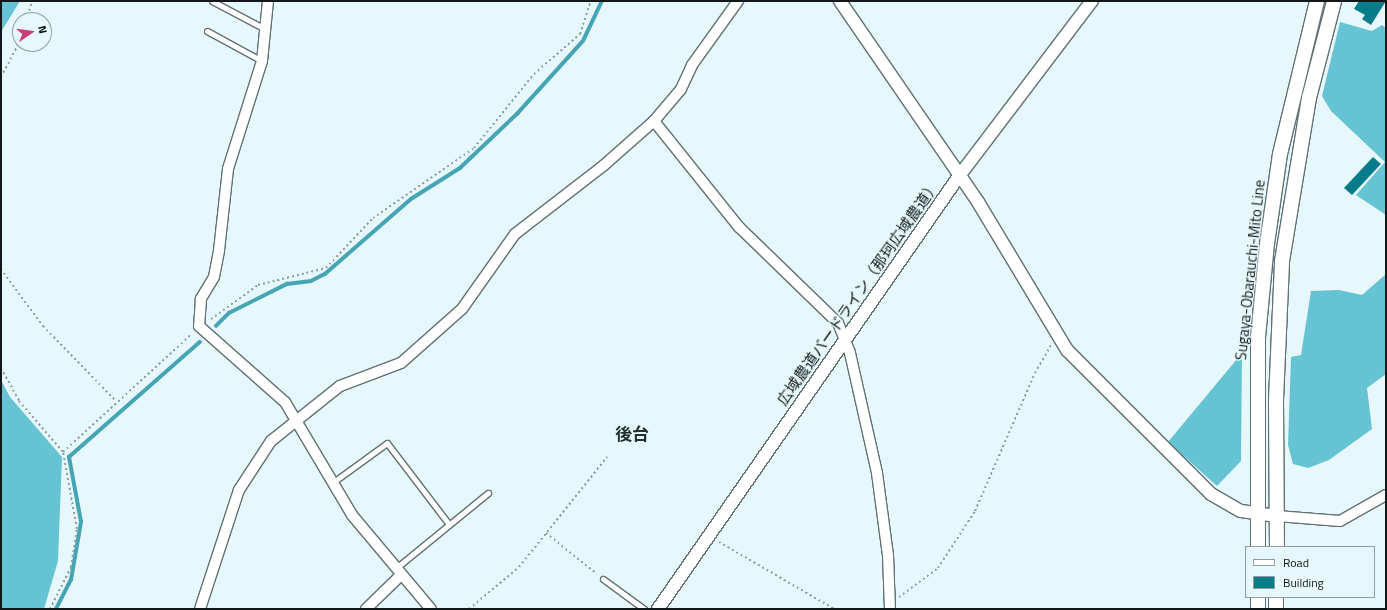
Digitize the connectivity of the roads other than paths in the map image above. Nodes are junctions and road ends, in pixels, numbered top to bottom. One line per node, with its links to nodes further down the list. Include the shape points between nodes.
1 (212, 1): 8 (lane)
2 (268, 1): 8 (street)
3 (738, 1): 11 (street, via 692,65 681,89)
4 (840, 1): 12 (street)
5 (1092, 1): 12 (street, 広域農道バードライン（那珂広域農道）)
6 (1317, 1): 18 (main road, Sugaya-Obarauchi-Mito Line, via 1280,154 1267,244 1258,337)
7 (1334, 1): 19 (main road, Sugaya-Obarauchi-Mito Line, via 1309,98 1282,261 1276,400)
8 (265, 29): 10 (street)
9 (207, 31): 10 (lane)
10 (262, 61): 14 (street, via 228,169 219,251 214,277 201,299 201,325 285,402)
11 (654, 121): 13 (street, via 739,227 838,323); 14 (street, via 603,166 515,234 462,309 401,363 340,386)
12 (958, 176): 13 (street, 広域農道バードライン（那珂広域農道）); 18 (street, via 978,202 1058,337 1095,380 1211,494 1227,506)
13 (844, 340): 27 (street, via 877,473); 32 (street, 広域農道バードライン（那珂広域農道）)
14 (297, 420): 15 (street); 28 (street, via 271,441 239,490)
15 (331, 483): 20 (lane, via 387,443); 23 (street, via 352,516)
16 (488, 493): 20 (lane)
17 (1386, 495): 19 (street, via 1340,521)
18 (1257, 514): 19 (street); 21 (main road, Sugaya-Obarauchi-Mito Line)
19 (1277, 516): 22 (main road, Sugaya-Obarauchi-Mito Line)
20 (448, 523): 23 (lane)
21 (1258, 546)
22 (1277, 546)
23 (398, 571): 29 (street); 30 (street)
24 (603, 579): 31 (lane)
25 (1258, 598): 33 (main road)
26 (1276, 598): 34 (main road)
27 (890, 604)
28 (200, 609)
29 (366, 609)
30 (431, 609)
31 (644, 609)
32 (658, 609)
33 (1258, 609)
34 (1276, 609)

